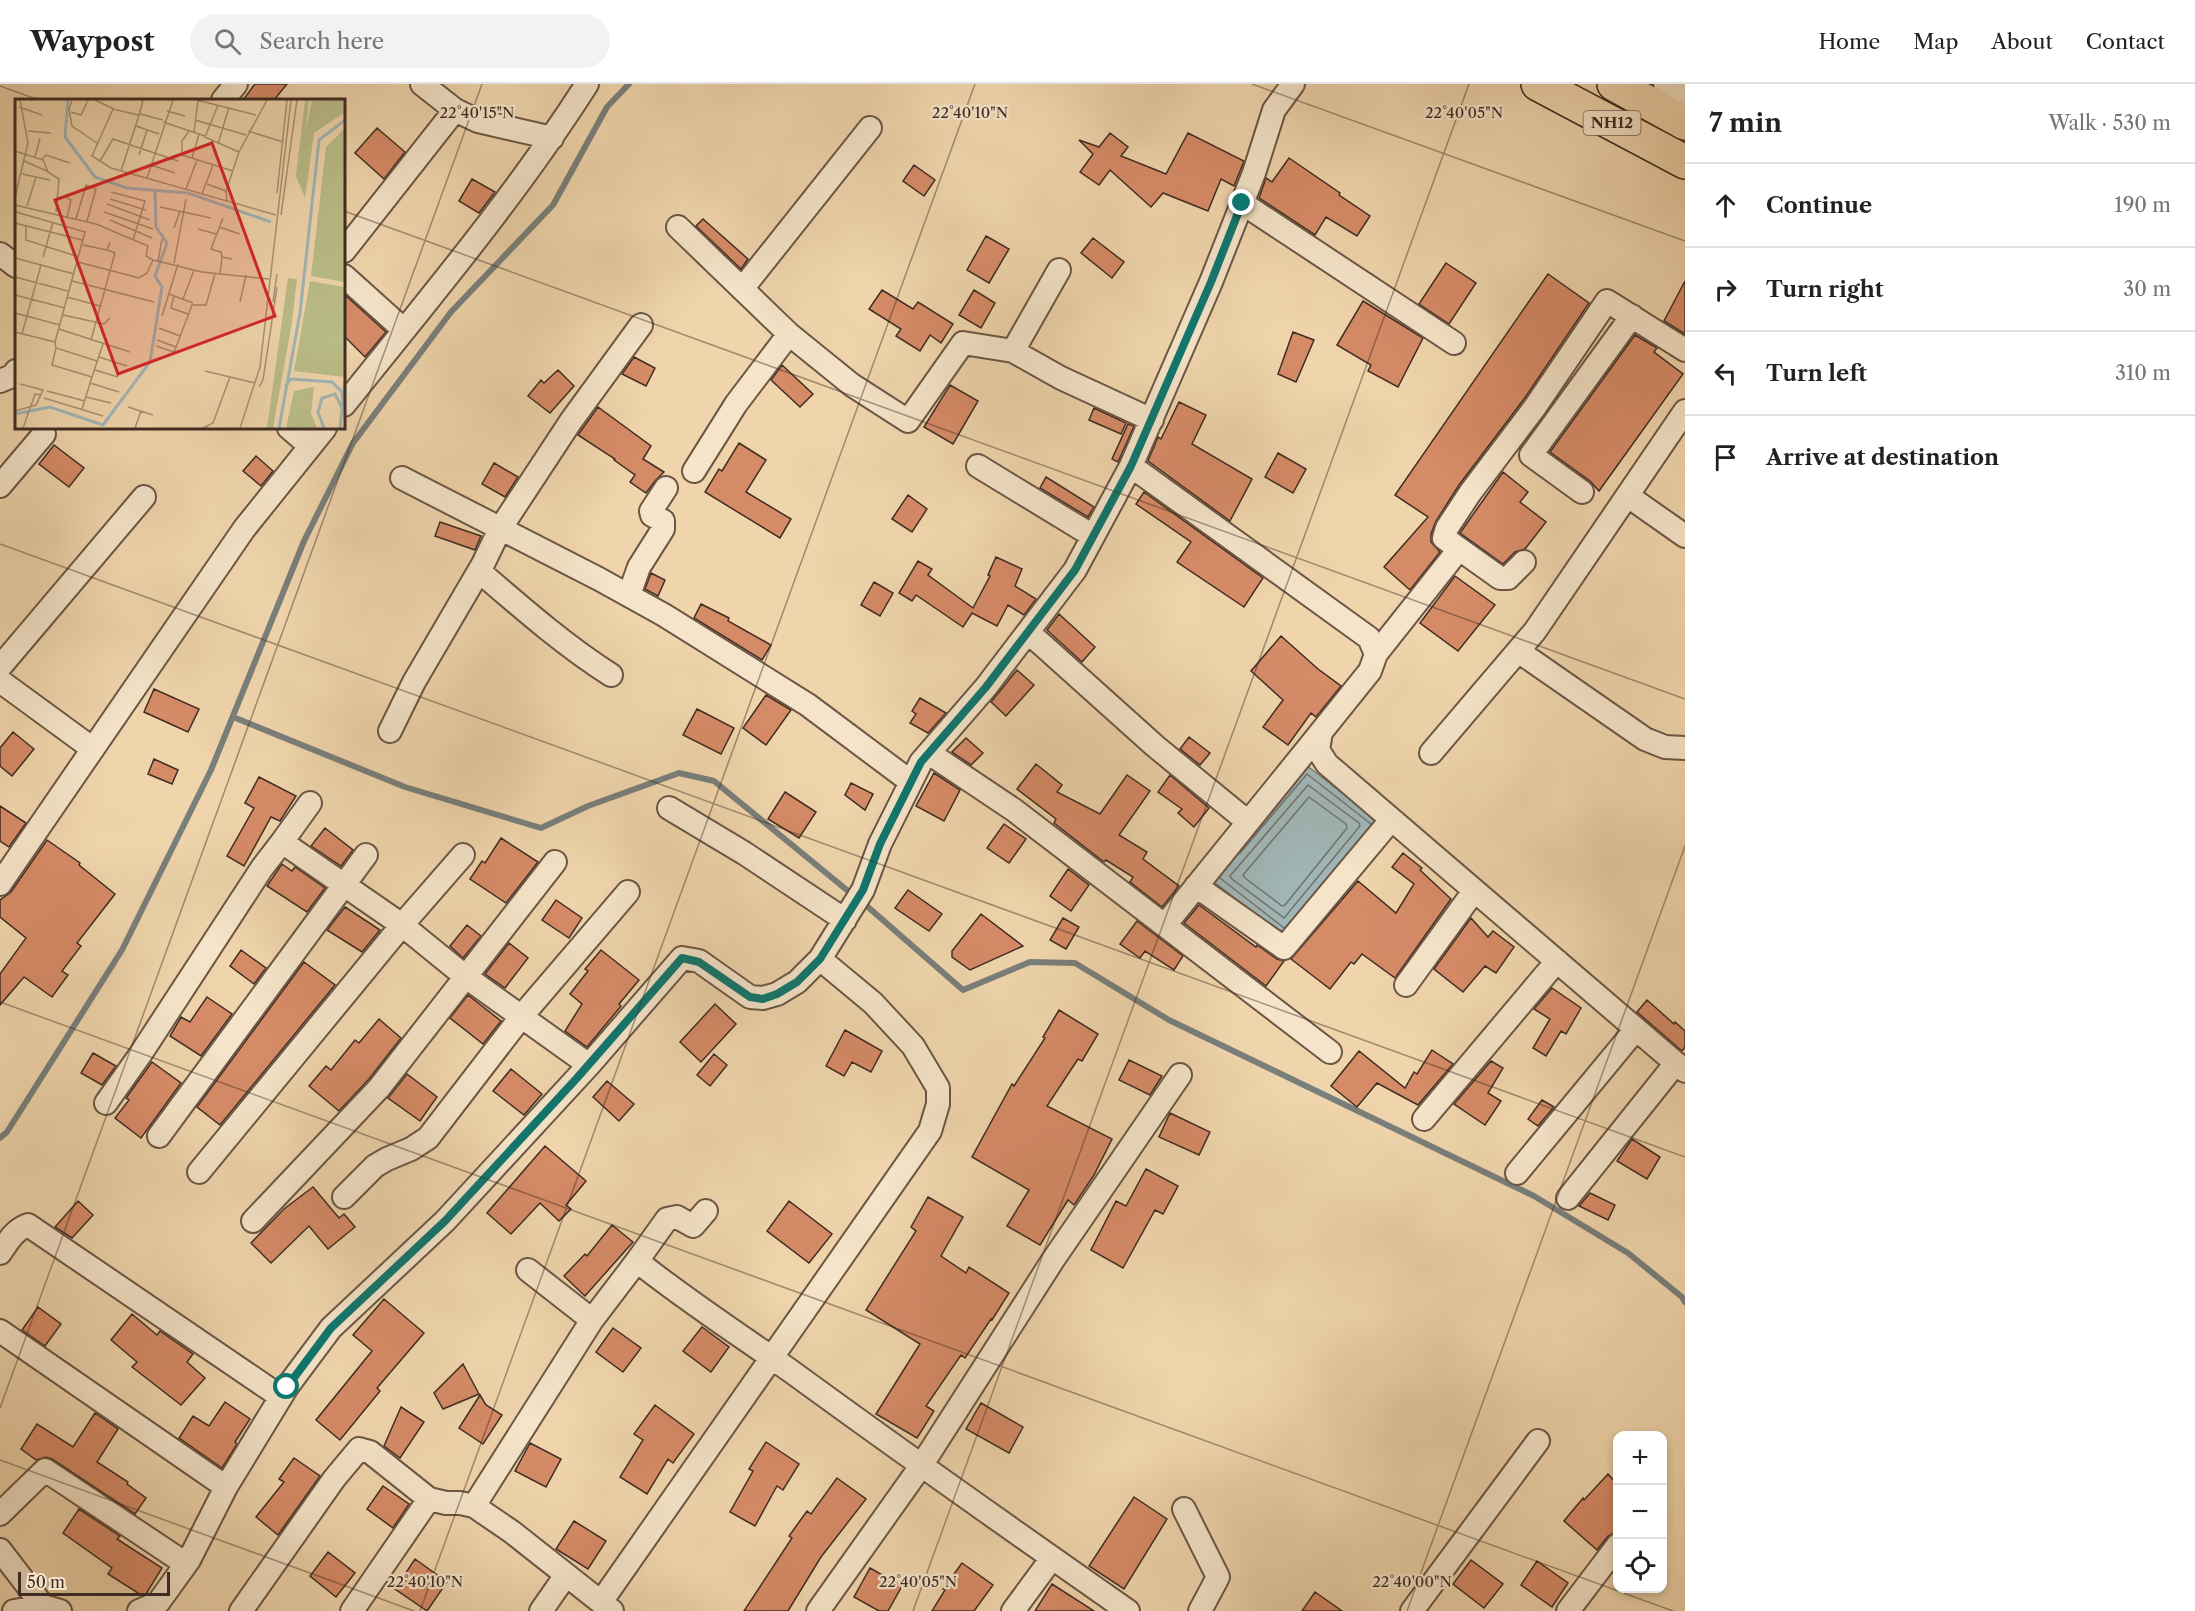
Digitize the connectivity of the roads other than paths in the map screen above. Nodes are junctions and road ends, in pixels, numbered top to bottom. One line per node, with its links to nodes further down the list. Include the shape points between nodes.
1 (236, 84): 9 (street)
2 (422, 84): 10 (street)
3 (587, 84): 13 (street)
4 (1293, 84): 15 (street, via 1274,110)
5 (1538, 84): 14 (highway, NH12)
6 (1614, 84): 11 (highway, NH12)
7 (1665, 84): 8 (street)
8 (1685, 95)
9 (224, 99)
10 (455, 110): 13 (street, via 478,121); 17 (street)
11 (1685, 123)
12 (870, 128): 22 (street)
13 (552, 138): 25 (street)
14 (1685, 162)
15 (1242, 203): 27 (street); 34 (street)
16 (678, 227): 22 (street)
17 (345, 250)
18 (0, 254): 19 (street)
19 (15, 266)
20 (1059, 270): 29 (street)
21 (345, 277): 25 (street)
22 (742, 289): 26 (street)
23 (1632, 316): 28 (street); 38 (street, via 1607,301); 40 (street)
24 (641, 325): 50 (street, via 571,421)
25 (404, 330): 32 (street)
26 (789, 334): 29 (street, via 852,385 908,421 963,343); 43 (street, via 736,404)
27 (1454, 343)
28 (1685, 350)
29 (1013, 351): 34 (street)
30 (15, 372): 31 (street)
31 (0, 381)
32 (345, 404)
33 (1685, 411): 48 (street)
34 (1152, 420): 42 (street)
35 (290, 429): 39 (street)
36 (324, 429): 39 (street)
37 (44, 434): 45 (street)
38 (1509, 440): 40 (street); 54 (street, via 1470,493 1444,538 1500,578 1508,578)
39 (310, 446): 66 (street, via 244,530)
40 (1531, 455): 47 (street)
41 (978, 466): 52 (street)
42 (1131, 466): 52 (street); 59 (street, via 1369,638)
43 (694, 471)
44 (402, 478): 50 (street)
45 (0, 486)
46 (666, 488): 56 (street, via 651,511 663,521 663,529 639,567)
47 (1582, 492)
48 (1628, 496): 51 (street); 58 (street)
49 (144, 497): 60 (street)
50 (500, 529): 55 (street); 56 (street)
51 (1685, 536)
52 (1093, 537): 57 (street, via 1075,570)
53 (1452, 558): 59 (street)
54 (1524, 562)
55 (479, 572): 61 (street, via 582,657); 63 (street)
56 (629, 595): 69 (street, via 808,705)
57 (1028, 632): 67 (street); 73 (street, via 1155,746)
58 (1518, 651): 65 (street, via 1646,739 1665,747); 68 (street)
59 (1376, 654): 64 (street, via 1370,671)
60 (0, 667)
61 (611, 675)
62 (0, 681): 66 (street)
63 (390, 730)
64 (1321, 732): 72 (street, via 1318,750 1327,764); 73 (street)
65 (1685, 748)
66 (93, 749): 78 (street)
67 (929, 753): 69 (street); 85 (street, via 1014,810)
68 (1431, 753)
69 (911, 782): 83 (street)
70 (310, 803): 74 (street)
71 (669, 807): 83 (street)
72 (1391, 820): 80 (street, via 1284,948); 81 (street)
73 (1248, 822): 80 (street)
74 (282, 842): 79 (street); 96 (street)
75 (366, 855): 79 (street)
76 (463, 855): 84 (street)
77 (555, 862): 88 (street)
78 (0, 884)
79 (344, 886): 84 (street); 98 (street)
80 (1196, 886): 85 (street)
81 (1474, 891): 87 (street); 89 (street)
82 (628, 892): 90 (street)
83 (848, 915): 86 (street)
84 (402, 925): 88 (street); 99 (street)
85 (1165, 925): 92 (street)
86 (820, 959): 93 (street, via 797,982 763,999 750,997 699,962 682,958); 110 (street, via 873,1004 913,1046 938,1088 938,1104 930,1131)
87 (1557, 961): 91 (street); 97 (street)
88 (466, 977): 90 (street); 104 (street, via 379,1088)
89 (1406, 985)
90 (521, 1017): 93 (street); 101 (street, via 428,1138 375,1166)
91 (1636, 1029): 94 (street); 100 (street)
92 (1330, 1052)
93 (589, 1065): 111 (street, via 445,1221 331,1328)
94 (1680, 1067): 102 (street)
95 (1180, 1076): 113 (street, via 1053,1260)
96 (106, 1103)
97 (1424, 1119)
98 (159, 1137)
99 (200, 1172)
100 (1516, 1173)
101 (344, 1197)
102 (1568, 1198)
103 (706, 1211): 106 (street, via 693,1226 677,1216 667,1219)
104 (253, 1221)
105 (0, 1253): 111 (street, via 15,1232 28,1226)
106 (637, 1261): 108 (street); 110 (street)
107 (528, 1270): 108 (street)
108 (592, 1320): 116 (street)
109 (0, 1331): 114 (street)
110 (773, 1358): 113 (street); 125 (street)
111 (281, 1397): 114 (street)
112 (1538, 1442): 135 (street)
113 (921, 1466): 121 (street); 131 (street)
114 (226, 1487): 122 (street)
115 (429, 1499): 116 (street); 128 (street, via 370,1452 359,1449); 129 (street)
116 (474, 1506): 123 (street)
117 (1184, 1509): 134 (street, via 1218,1577)
118 (0, 1514): 122 (street, via 45,1470)
119 (0, 1550): 126 (street)
120 (1613, 1550): 136 (street)
121 (1052, 1558): 132 (street); 133 (street)
122 (186, 1564): 124 (street)
123 (566, 1575): 125 (street); 130 (street)
124 (148, 1607)
125 (606, 1607)
126 (51, 1608): 127 (street)
127 (14, 1611)
128 (241, 1611)
129 (352, 1611)
130 (541, 1611)
131 (818, 1611)
132 (1013, 1611)
133 (1128, 1611)
134 (1200, 1611)
135 (1412, 1611)
136 (1568, 1611)

